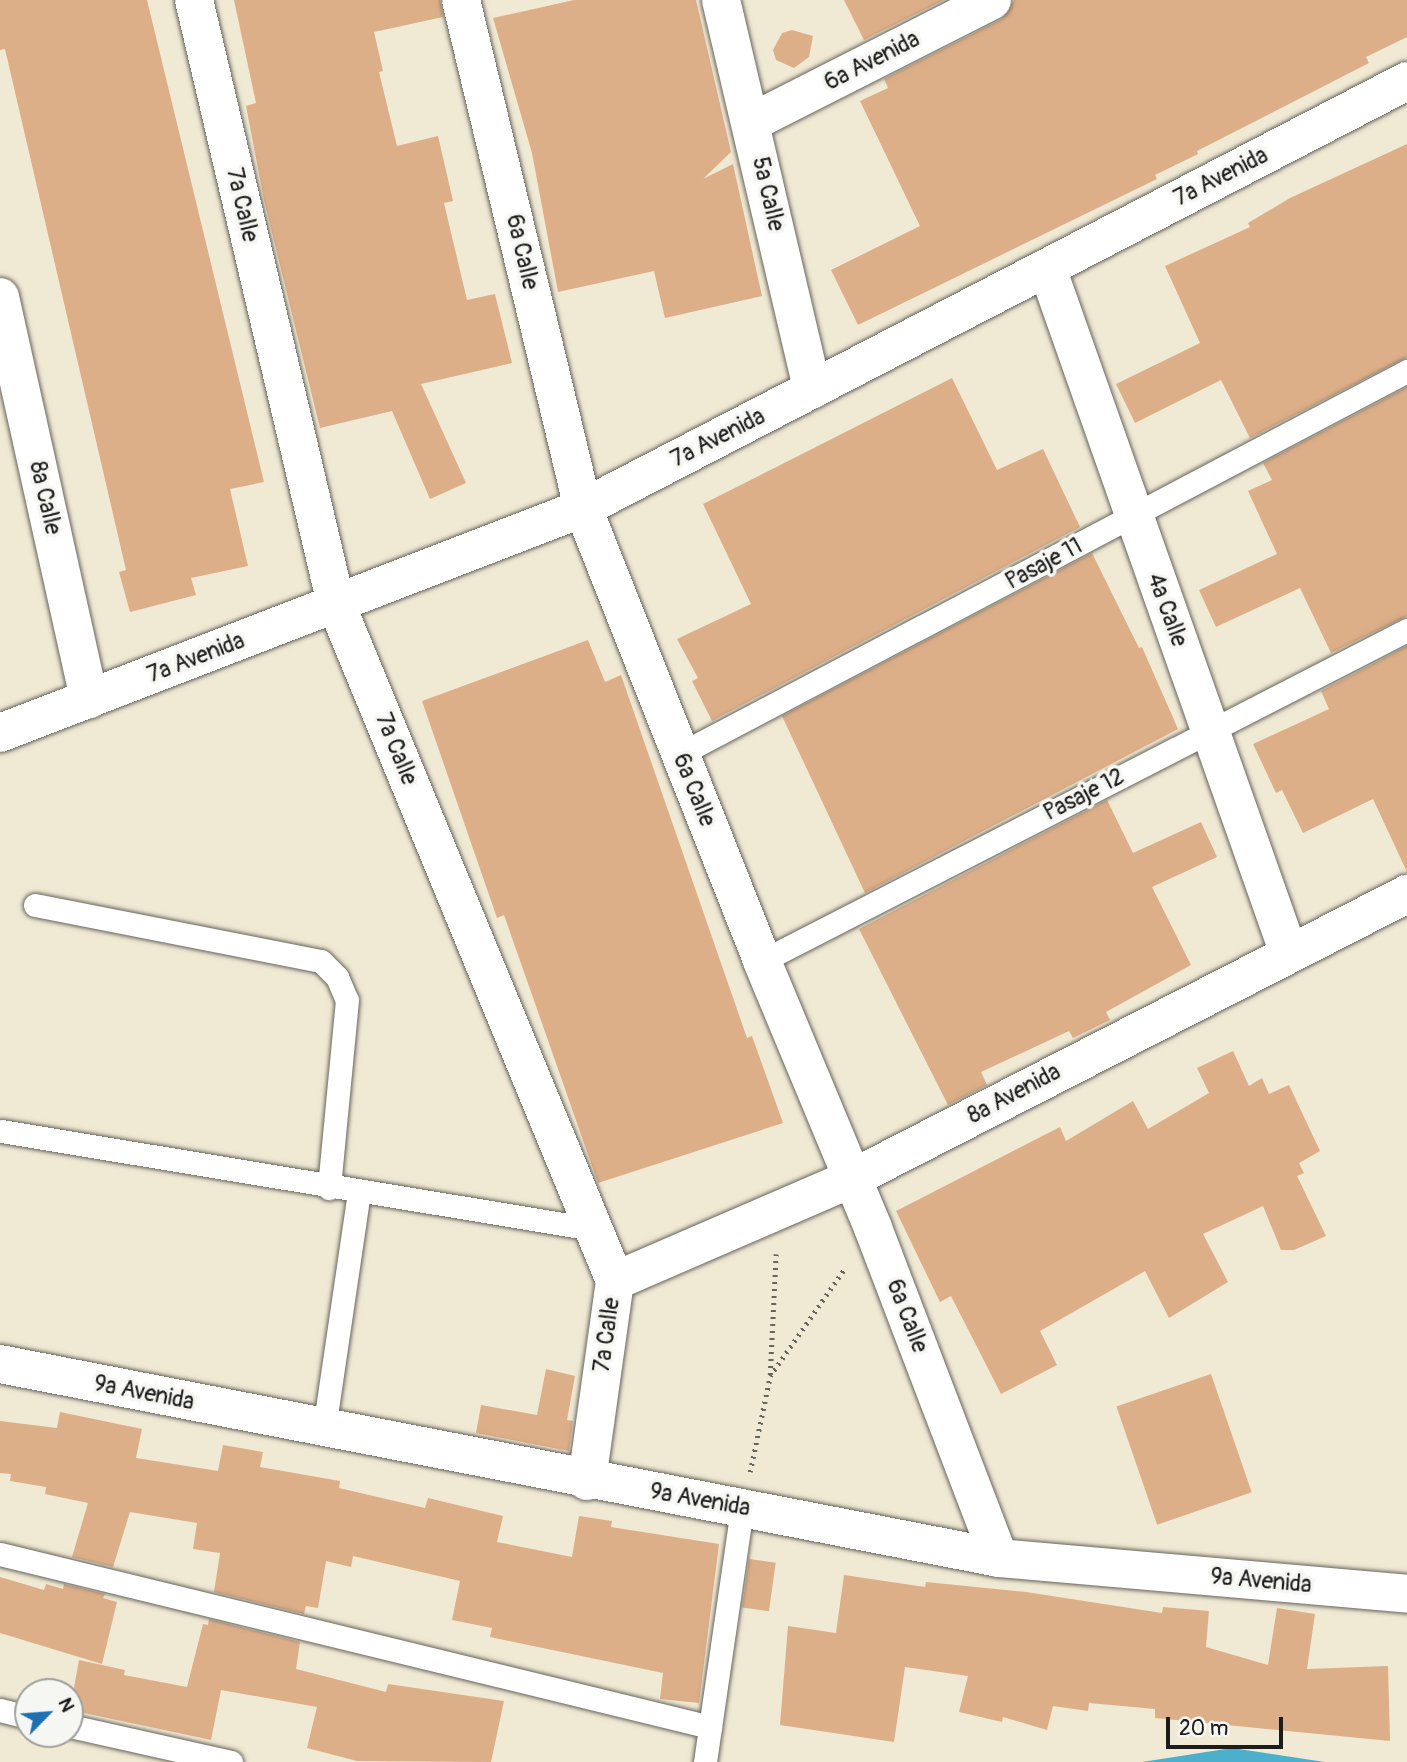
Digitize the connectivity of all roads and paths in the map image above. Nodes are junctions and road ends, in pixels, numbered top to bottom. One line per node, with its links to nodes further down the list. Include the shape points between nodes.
1 (194, 0): 13 (street, 7a Calle)
2 (461, 0): 11 (street, 6a Calle)
3 (722, 0): 6 (street, 5a Calle)
4 (992, 0): 6 (street, 6a Avenida)
5 (1407, 81): 7 (street, 7a Avenida)
6 (752, 122): 10 (street, 5a Calle)
7 (1047, 268): 10 (street, 7a Avenida); 12 (street, 4a Calle)
8 (0, 297): 15 (street, 8a Calle)
9 (1407, 371): 12 (lane, Pasaje 11)
10 (812, 389): 11 (street, 7a Avenida)
11 (583, 508): 13 (street, 7a Avenida); 18 (street, 6a Calle)
12 (1133, 517): 16 (street, 4a Calle); 18 (lane, Pasaje 11)
13 (336, 604): 15 (street, 7a Avenida); 29 (street, 7a Calle)
14 (1407, 630): 16 (lane, Pasaje 12)
15 (89, 699): 17 (street, 7a Avenida)
16 (1210, 729): 21 (street, 4a Calle); 22 (lane, Pasaje 12)
17 (0, 733)
18 (680, 754): 22 (street, 6a Calle)
19 (1407, 894): 21 (street, 8a Avenida)
20 (35, 905): 25 (lane, via 321,961 330,969 347,1000)
21 (1288, 951): 24 (street, 8a Avenida)
22 (762, 961): 24 (street, 6a Calle)
23 (1, 1132): 25 (lane)
24 (852, 1179): 27 (street, 8a Avenida); 28 (street, 6a Calle)
25 (329, 1188): 26 (lane)
26 (359, 1193): 29 (lane); 33 (lane)
27 (779, 1213): 30 (street, 8a Avenida); 32 (path)
28 (873, 1228): 32 (path); 37 (street, 6a Calle)
29 (593, 1229): 30 (street, 7a Calle)
30 (615, 1281): 34 (street, 7a Calle)
31 (0, 1364): 33 (street, 9a Avenida)
32 (770, 1376): 35 (path)
33 (324, 1429): 34 (street, 9a Avenida)
34 (587, 1481): 35 (street, 9a Avenida)
35 (742, 1507): 37 (street, 9a Avenida); 39 (lane)
36 (0, 1554): 39 (lane)
37 (999, 1558): 38 (street, 9a Avenida)
38 (1407, 1594)
39 (710, 1727): 42 (lane)
40 (84, 1729): 41 (lane)
41 (231, 1762)
42 (705, 1762)

